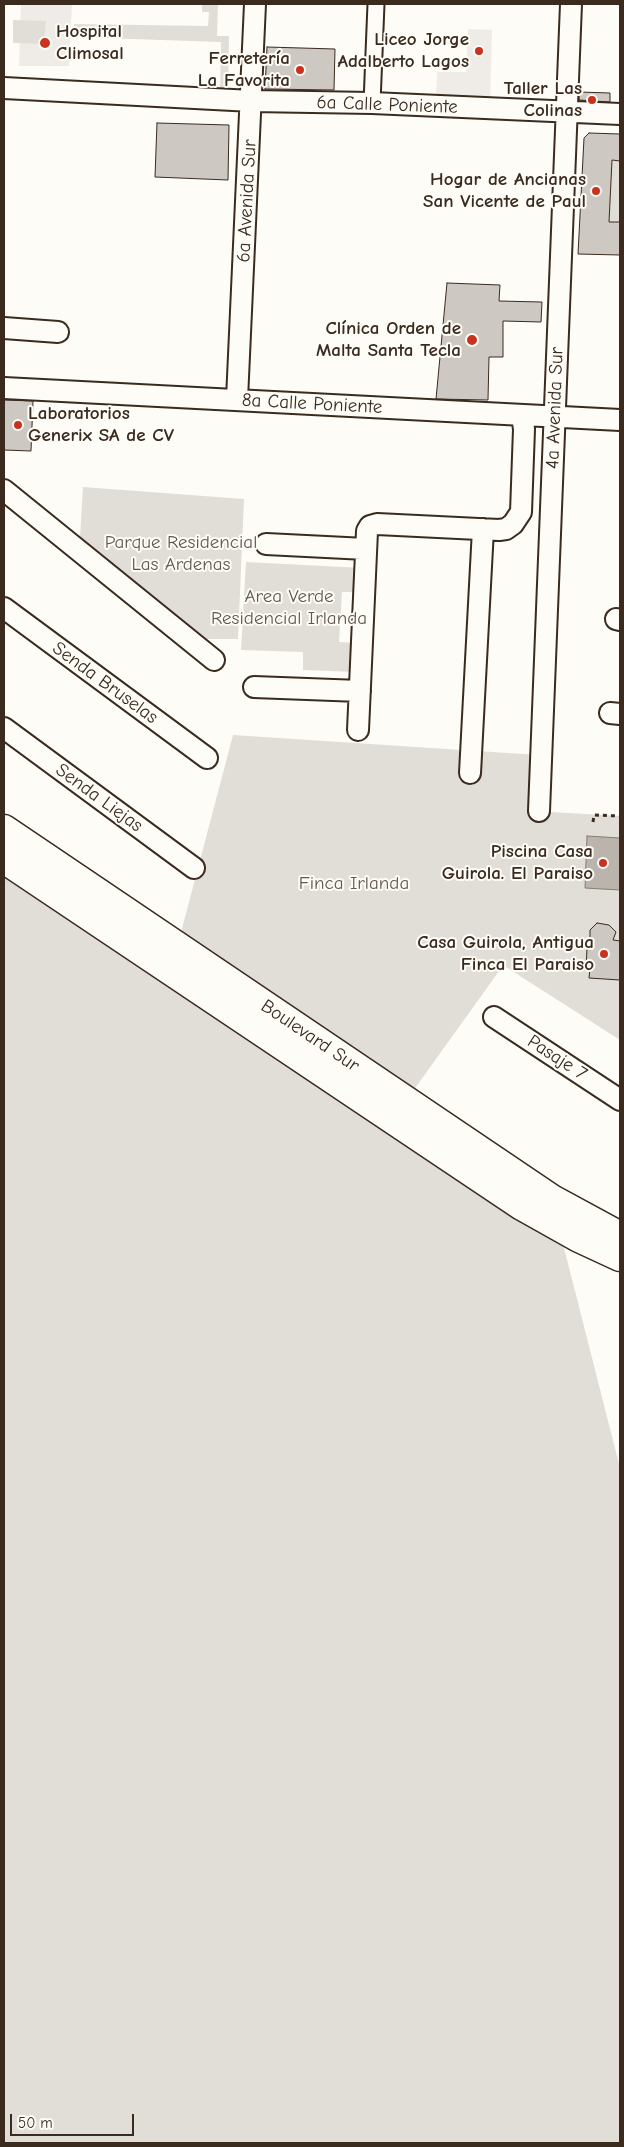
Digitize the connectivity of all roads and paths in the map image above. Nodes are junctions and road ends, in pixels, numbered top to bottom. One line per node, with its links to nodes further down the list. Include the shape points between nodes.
1 (255, 4): 5 (street, 6a Avenida Sur)
2 (376, 4): 6 (street)
3 (570, 4): 7 (street, 4a Avenida Sur)
4 (4, 88): 5 (street, 6a Calle Poniente)
5 (252, 101): 6 (street, 6a Calle Poniente); 12 (street, 6a Avenida Sur)
6 (372, 103): 7 (street, 6a Calle Poniente)
7 (568, 112): 8 (street, 6a Calle Poniente); 14 (street, 4a Avenida Sur)
8 (620, 114)
9 (4, 328): 10 (street)
10 (58, 332)
11 (4, 388): 12 (street, 8a Calle Poniente)
12 (237, 399): 13 (street, 8a Calle Poniente)
13 (522, 416): 14 (street, 8a Calle Poniente); 17 (street, via 521,512 506,529)
14 (555, 418): 15 (street, 8a Calle Poniente); 28 (street, 4a Avenida Sur)
15 (620, 420)
16 (4, 490): 21 (street)
17 (483, 529): 19 (street, via 377,524 367,531); 27 (street)
18 (266, 544): 19 (street)
19 (366, 550): 23 (street)
20 (4, 608): 26 (street, Senda Bruselas)
21 (214, 660)
22 (254, 687): 23 (street)
23 (360, 691): 25 (street)
24 (4, 728): 33 (street, Senda Liejas)
25 (358, 730)
26 (207, 758)
27 (470, 773)
28 (539, 811)
29 (620, 816): 30 (path, via 594,814)
30 (593, 822)
31 (4, 829): 36 (highway, Boulevard Sur, via 552,1199)
32 (4, 859): 37 (highway, Boulevard Sur, via 522,1206)
33 (194, 868)
34 (494, 1016): 35 (street, Pasaje 7)
35 (620, 1100)
36 (620, 1236)
37 (620, 1257)

